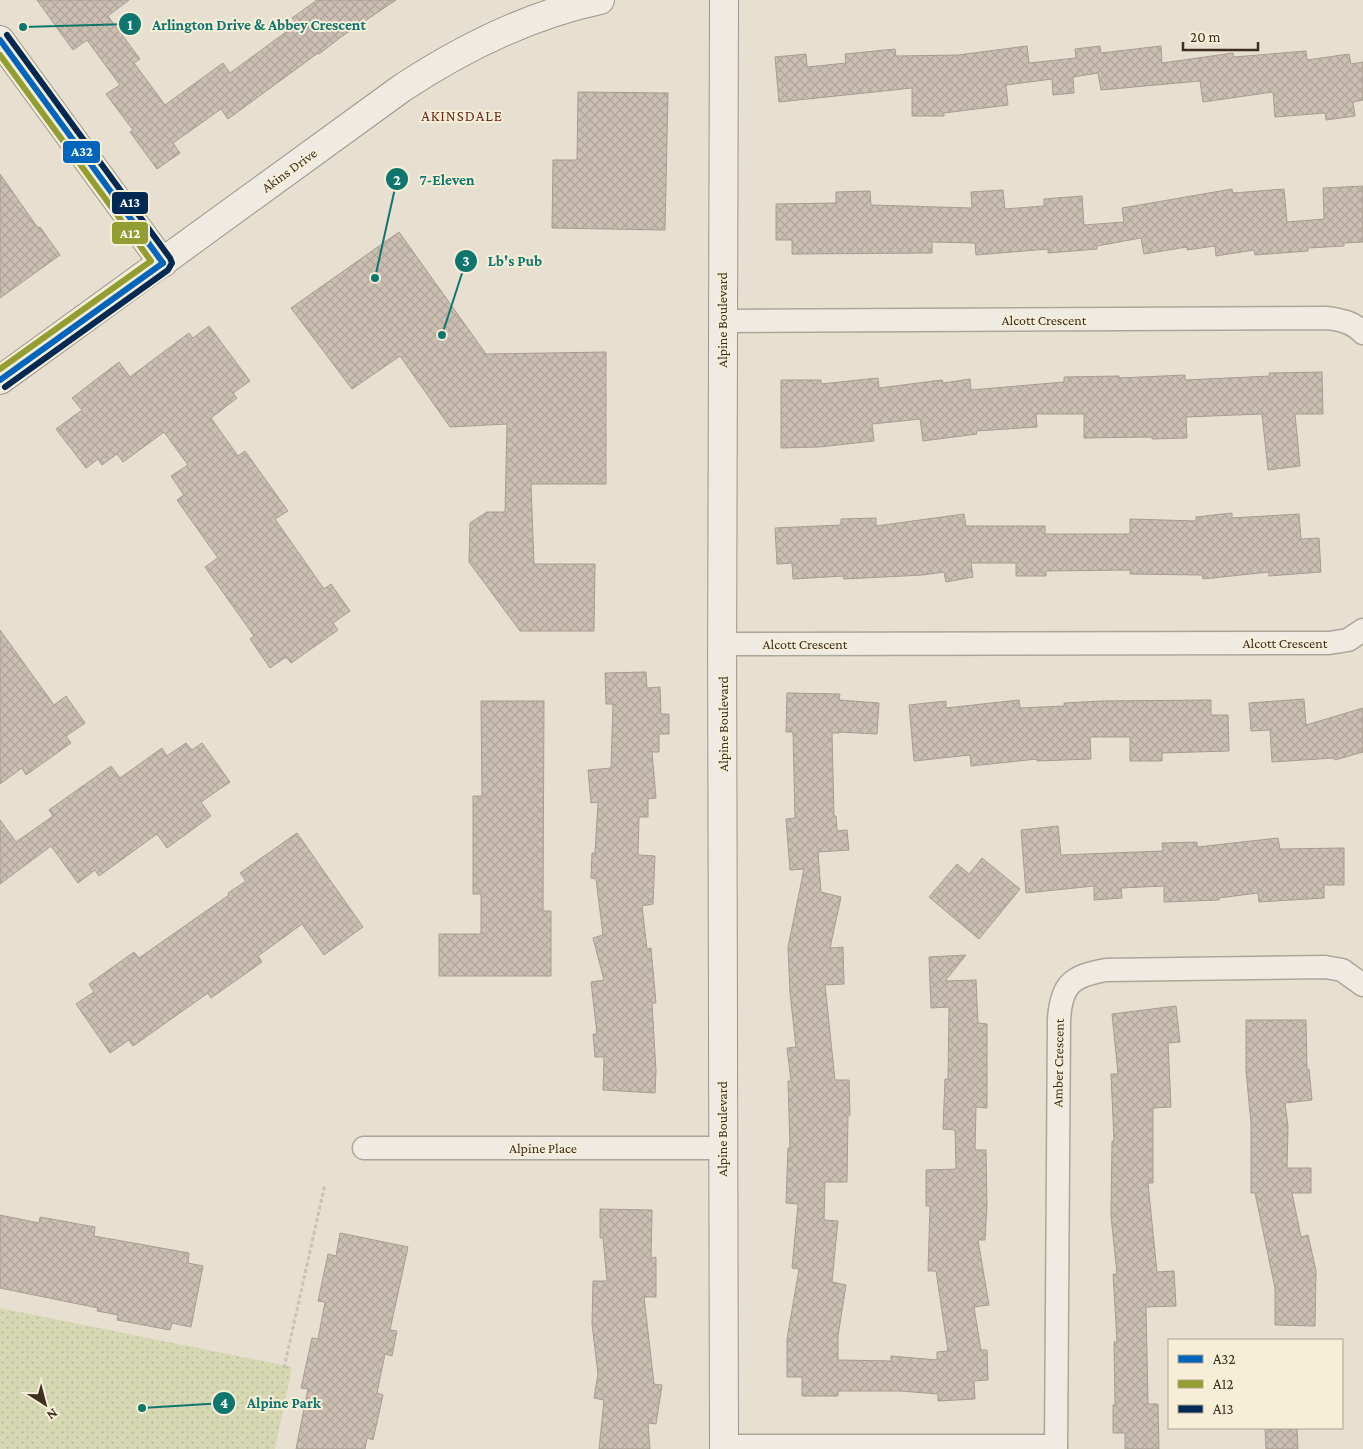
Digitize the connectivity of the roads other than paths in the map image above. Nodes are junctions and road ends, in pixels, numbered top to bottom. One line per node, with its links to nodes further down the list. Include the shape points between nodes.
1 (600, 0): 4 (street, Akins Drive, via 514,26 438,64)
2 (724, 0): 5 (street, Alpine Boulevard)
3 (0, 40): 4 (street)
4 (163, 263): 7 (street, Akins Drive)
5 (722, 321): 6 (street, Alcott Crescent, via 1328,318 1344,321); 9 (street, Alpine Boulevard)
6 (1363, 333)
7 (0, 380)
8 (1363, 630): 9 (street, Alcott Crescent, via 1348,640 1329,643)
9 (723, 644): 12 (street, Alpine Boulevard)
10 (1363, 984): 13 (street, Amber Crescent, via 1342,970 1325,967 1106,970 1080,977 1063,992 1058,1020)
11 (364, 1148): 12 (street, Alpine Place)
12 (722, 1148): 14 (street, Alpine Boulevard)
13 (1056, 1447): 14 (street, Amber Crescent)
14 (724, 1448)

